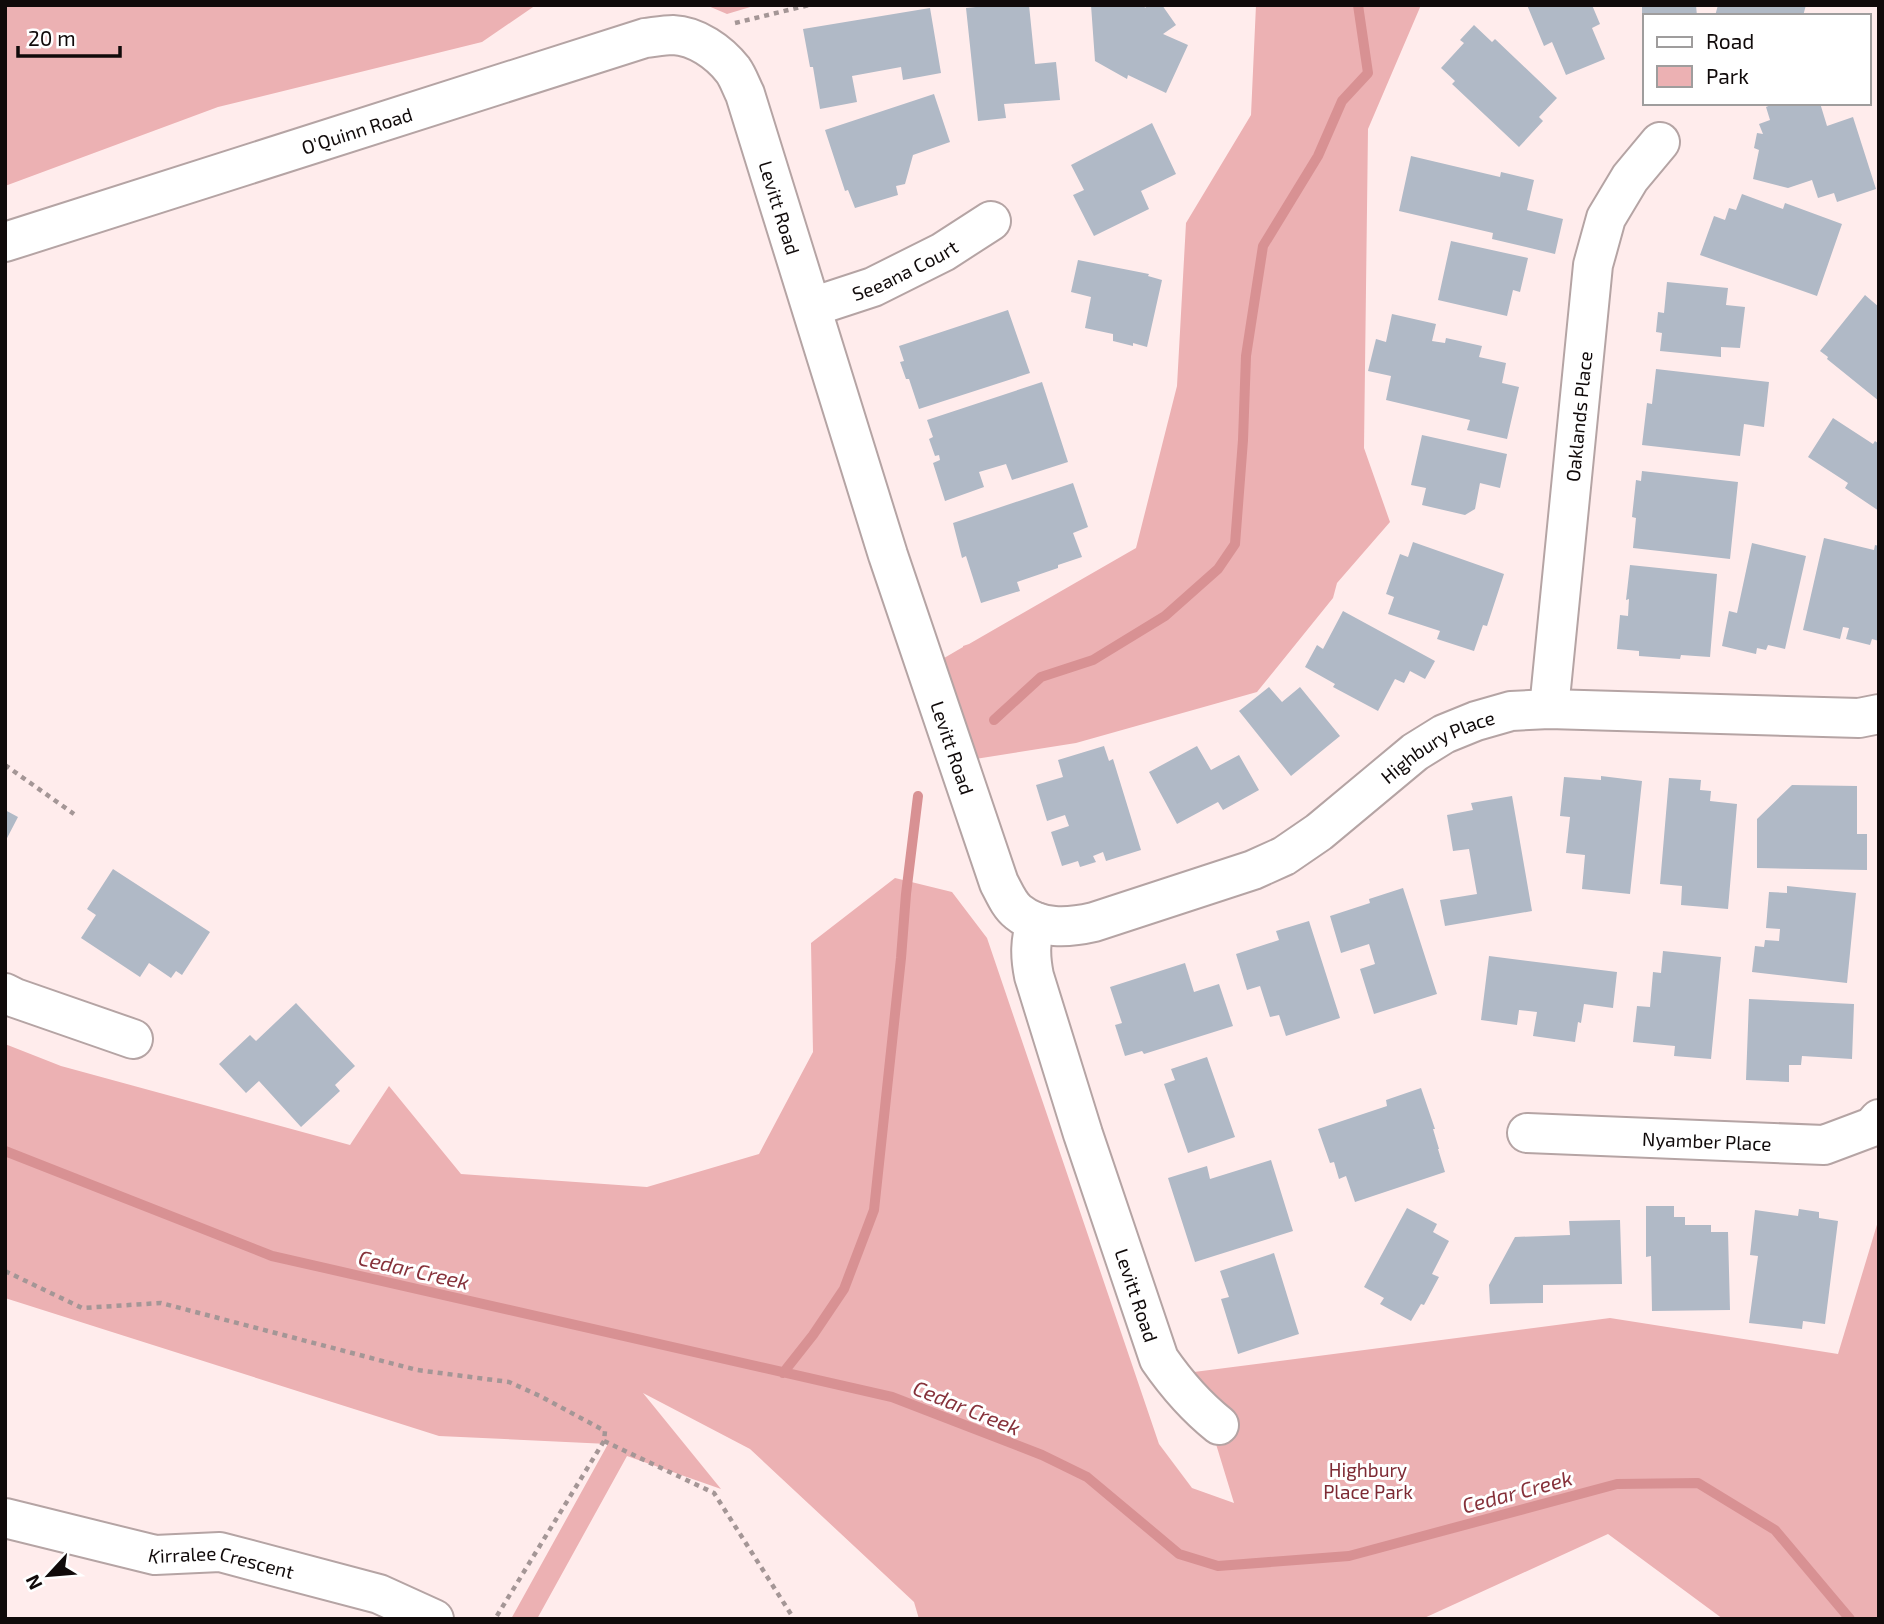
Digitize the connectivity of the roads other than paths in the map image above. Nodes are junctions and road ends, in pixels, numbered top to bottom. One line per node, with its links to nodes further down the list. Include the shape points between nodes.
1 (709, 48): 4 (street, O'Quinn Road, via 680,36 645,38); 5 (street, Levitt Road, via 734,71 745,94)
2 (1660, 142): 6 (street, Oaklands Place, via 1630,178 1606,218 1593,265)
3 (991, 222): 5 (street, Seeana Court, via 943,253 873,287)
4 (5, 243)
5 (812, 307): 8 (street, Levitt Road, via 888,555 999,883 1018,912)
6 (1549, 709): 7 (street, Highbury Place, via 1859,718); 8 (street, Highbury Place, via 1511,711 1444,734 1415,752 1319,832 1253,870 1069,928)
7 (1879, 714)
8 (1036, 922): 13 (street, Levitt Road, via 1030,954 1034,976 1159,1359 1193,1404)
9 (5, 993): 10 (street)
10 (133, 1039)
11 (1879, 1119): 12 (street, Nyamber Place, via 1872,1127 1824,1145)
12 (1527, 1133)
13 (1219, 1425)
14 (5, 1518): 15 (street, Kirralee Crescent, via 155,1555 220,1552 379,1594)
15 (434, 1619)

